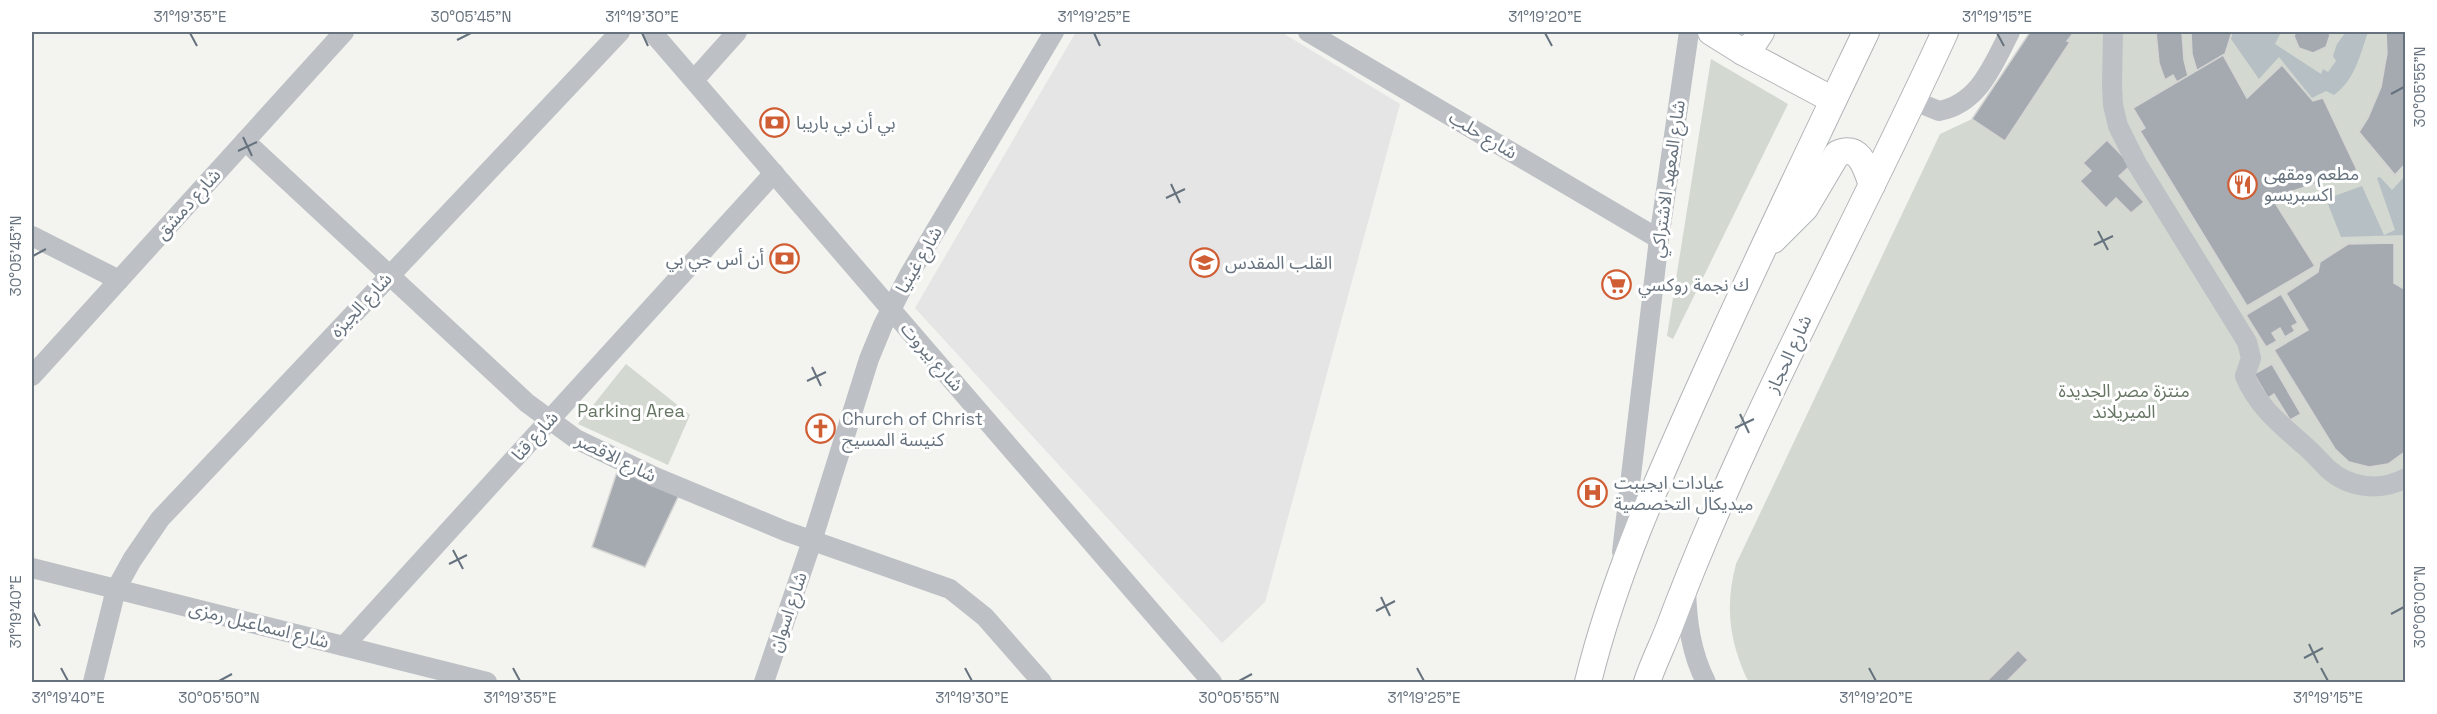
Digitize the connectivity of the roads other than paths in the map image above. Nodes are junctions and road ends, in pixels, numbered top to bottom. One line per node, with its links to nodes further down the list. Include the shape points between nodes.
1 (344, 32): 18 (street, شارع دمشق)
2 (620, 32): 24 (street, شارع الجيزه)
3 (652, 32): 15 (street, شارع بيروت)
4 (737, 32): 15 (street)
5 (1054, 32): 26 (street, شارع غينيا)
6 (1308, 32): 22 (street, شارع حلب)
7 (1689, 32): 22 (street, شارع المعهد الاشتراكي)
8 (1711, 32): 14 (main road)
9 (1761, 32): 14 (main road)
10 (1866, 32): 16 (main road)
11 (1945, 32): 17 (main road, شارع الحجاز)
12 (2010, 32): 17 (street, via 1983,83 1963,102 1939,111)
13 (2107, 33): 29 (street, via 2118,126 2137,164 2247,342 2250,358 2245,376 2263,405 2274,421 2338,476 2371,486)
14 (1743, 52): 16 (main road)
15 (694, 80): 19 (street, شارع بيروت)
16 (1833, 100): 23 (main road)
17 (1912, 100): 20 (main road, شارع الحجاز)
18 (245, 141): 24 (street, شارع الاقصر); 25 (street, شارع دمشق)
19 (774, 172): 26 (street, شارع بيروت); 28 (street, شارع قنا)
20 (1872, 185): 23 (main road, via 1858,154 1837,154 1804,208); 33 (main road, شارع الحجاز, via 1715,510)
21 (32, 236): 25 (street)
22 (1659, 240): 32 (street, شارع المعهد الاشتراكي)
23 (1762, 248): 32 (main road, via 1655,486)
24 (389, 275): 28 (street, شارع الاقصر); 34 (street, شارع الجيزه, via 171,506)
25 (118, 280): 27 (street, شارع دمشق)
26 (891, 309): 30 (street, شارع غينيا, via 869,359); 41 (street, شارع بيروت)
27 (33, 373)
28 (549, 420): 30 (street, شارع الاقصر, via 585,444 630,466); 35 (street, شارع قنا)
29 (2406, 478)
30 (812, 541): 39 (street, شارع اسوان); 40 (street, شارع الاقصر, via 950,589 985,617)
31 (32, 568): 34 (street, شارع اسماعيل رمزى)
32 (1620, 577): 42 (main road)
33 (1686, 581): 43 (main road, شارع الحجاز); 44 (street, via 1693,652)
34 (116, 589): 35 (street, شارع اسماعيل رمزى); 37 (street, شارع الجيزه)
35 (344, 646): 36 (street, شارع اسماعيل رمزى)
36 (430, 675): 38 (street, شارع اسماعيل رمزى)
37 (93, 682)
38 (487, 682)
39 (764, 682)
40 (1042, 682)
41 (1212, 682)
42 (1588, 682)
43 (1647, 682)
44 (1706, 682)

